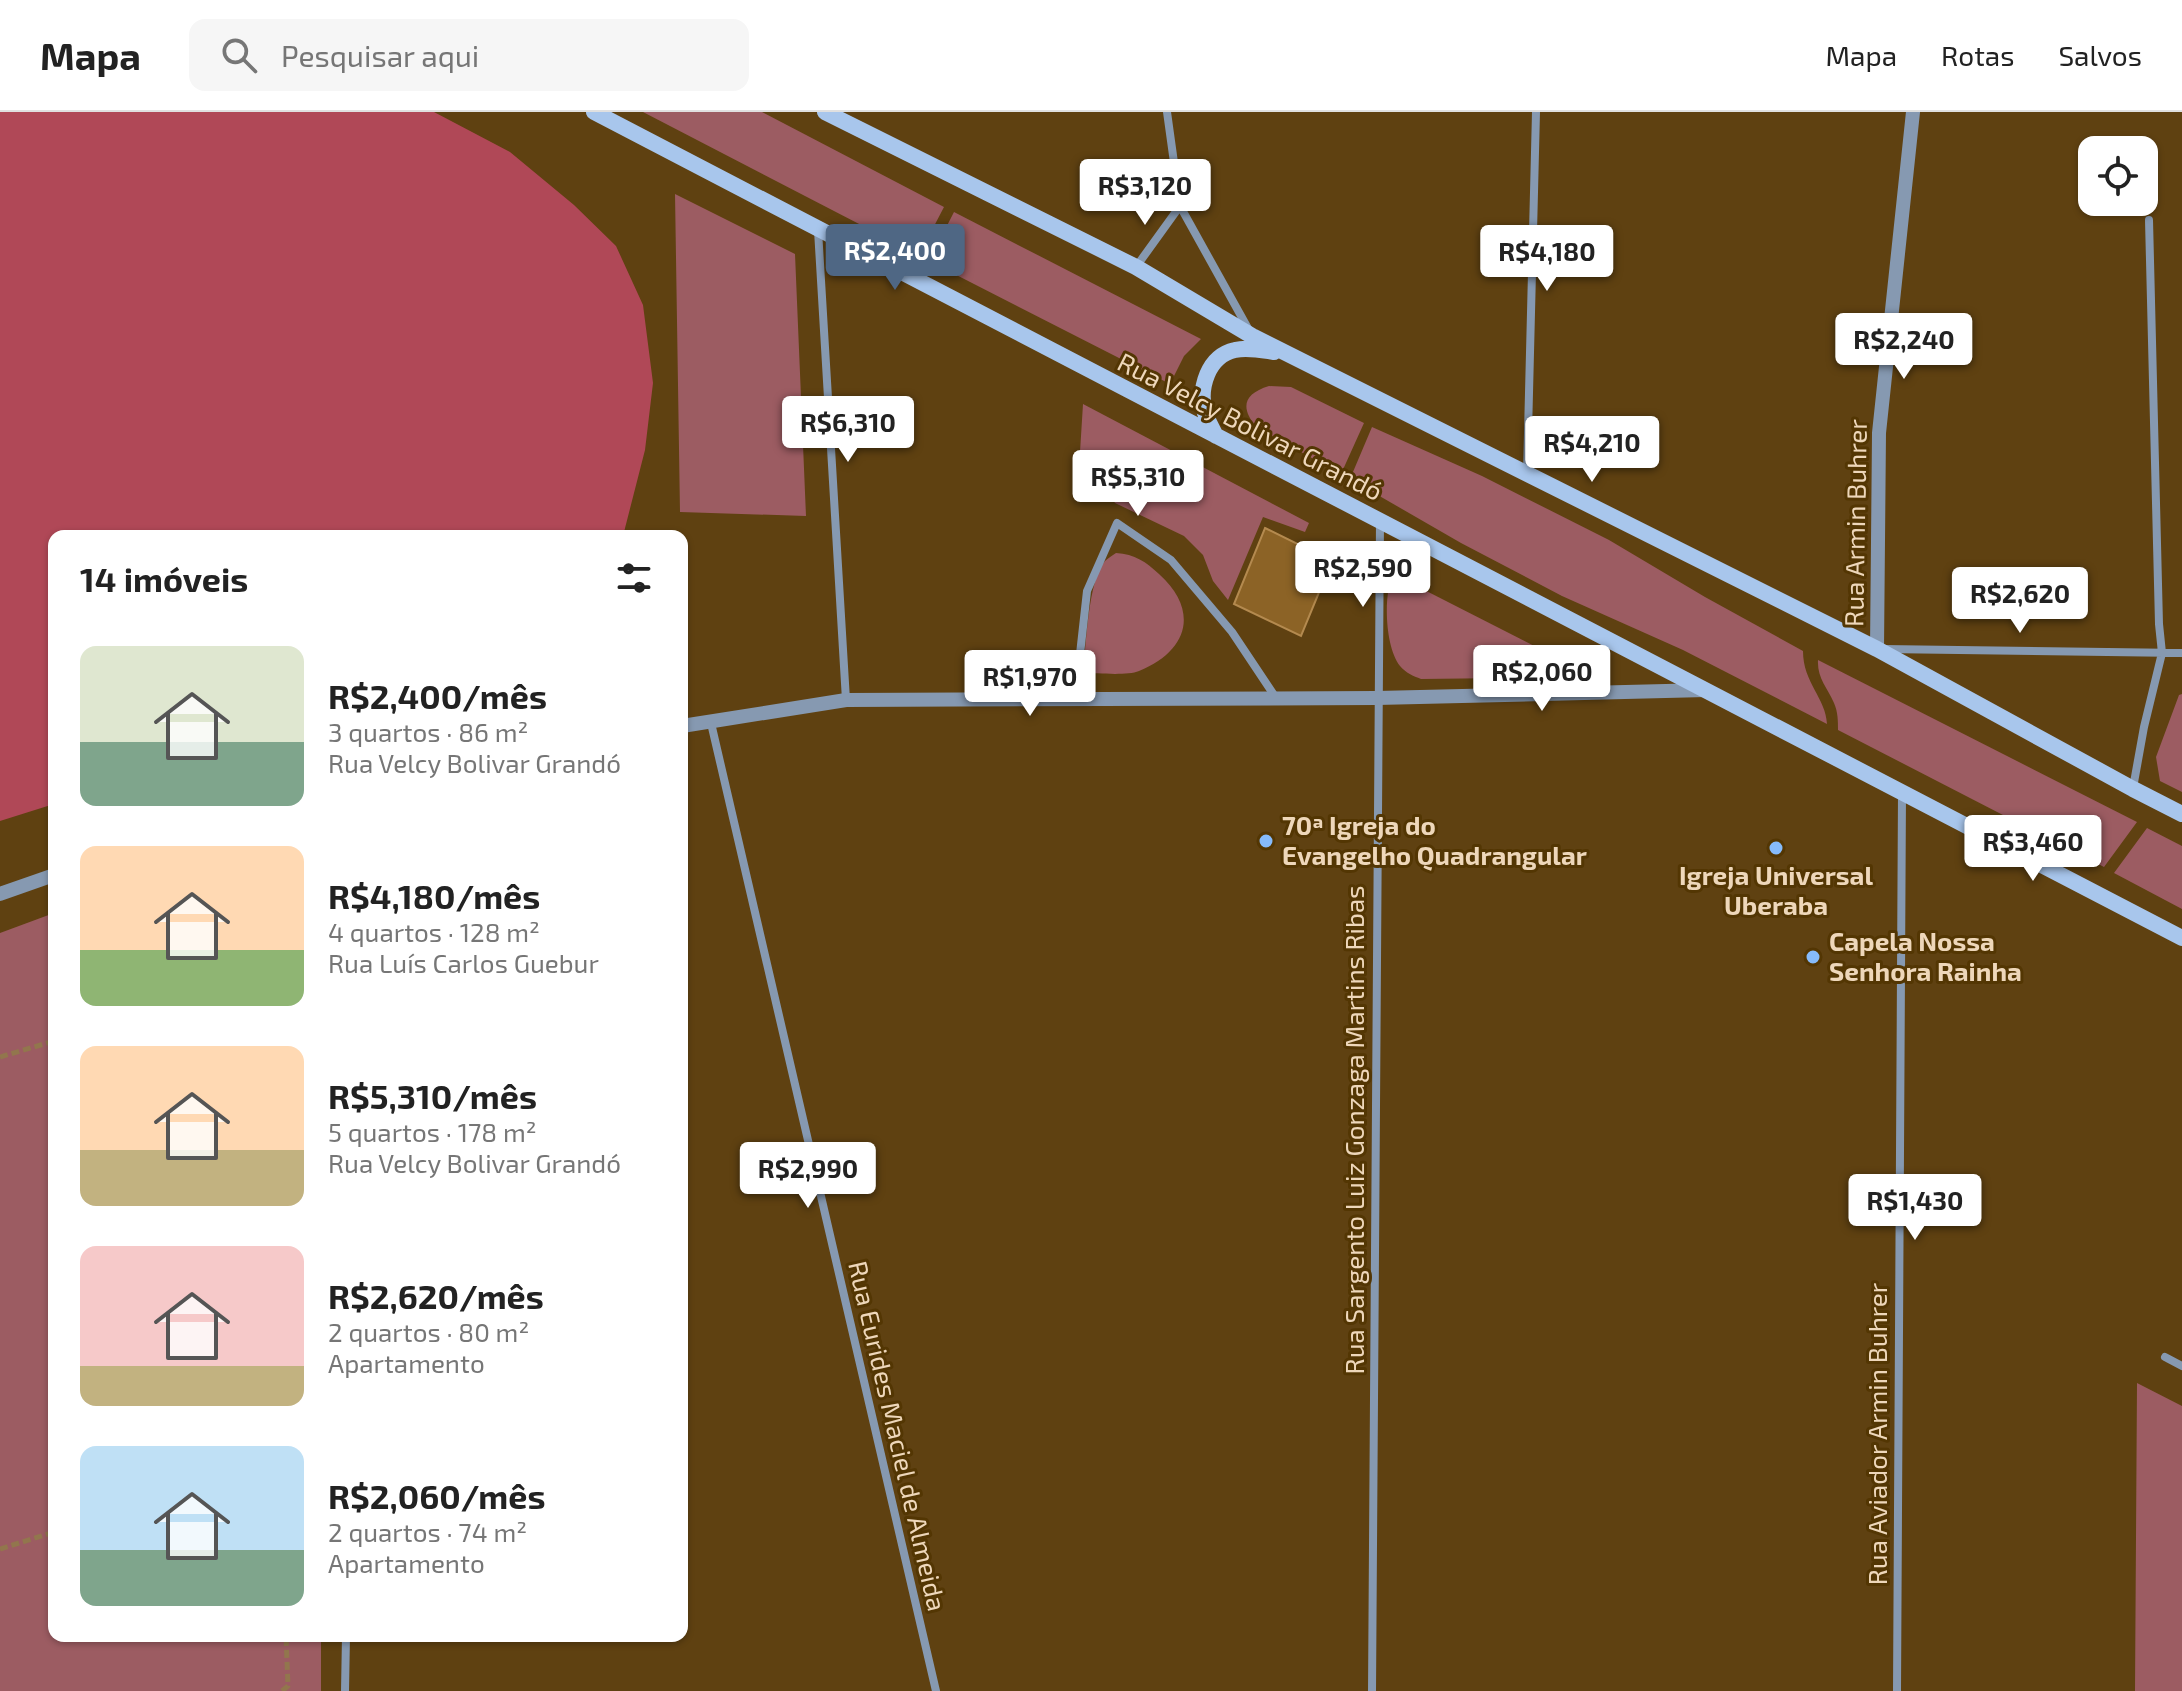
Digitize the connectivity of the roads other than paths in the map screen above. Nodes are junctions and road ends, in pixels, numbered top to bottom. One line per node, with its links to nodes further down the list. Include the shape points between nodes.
1 (594, 112): 8 (main road, Rua Velcy Bolivar Grandó)
2 (825, 112): 9 (main road)
3 (1167, 112): 6 (street)
4 (1536, 112): 13 (street)
5 (1913, 112): 15 (street, Rua Armin Buhrer, via 1879,433)
6 (1180, 206): 9 (street); 10 (street)
7 (2149, 220): 16 (street)
8 (818, 230): 12 (main road, Rua Velcy Bolivar Grandó); 22 (street)
9 (1136, 267): 10 (main road)
10 (1252, 336): 11 (main road)
11 (1289, 354): 12 (main road, via 1234,350 1218,359 1207,372 1203,392 1204,411); 13 (main road)
12 (1216, 436): 14 (main road, Rua Velcy Bolivar Grandó)
13 (1527, 473): 15 (main road)
14 (1380, 521): 18 (main road, Rua Velcy Bolivar Grandó); 20 (street, Rua Sargento Luiz Gonzaga Martins Ribas)
15 (1877, 649): 16 (street); 25 (main road)
16 (2162, 653): 17 (street); 25 (street)
17 (2182, 653)
18 (1706, 690): 20 (street); 26 (main road, Rua Velcy Bolivar Grandó)
19 (1276, 698): 20 (street); 21 (street); 21 (street, via 1232,632 1171,560 1117,523 1087,591)
20 (1377, 698): 36 (street, Rua Sargento Luiz Gonzaga Martins Ribas)
21 (1075, 699): 22 (street)
22 (846, 700): 23 (street)
23 (711, 723): 24 (street); 35 (street, Rua Eurides Maciel de Almeida)
24 (688, 725)
25 (2133, 789): 27 (main road)
26 (1902, 793): 30 (main road, Rua Velcy Bolivar Grandó); 37 (street, Rua Aviador Armin Buhrer)
27 (2182, 814)
28 (48, 877): 29 (street)
29 (0, 894)
30 (2182, 938)
31 (2165, 1357): 32 (street)
32 (2182, 1366)
33 (346, 1642): 34 (street)
34 (345, 1691)
35 (936, 1691)
36 (1372, 1691)
37 (1897, 1691)

